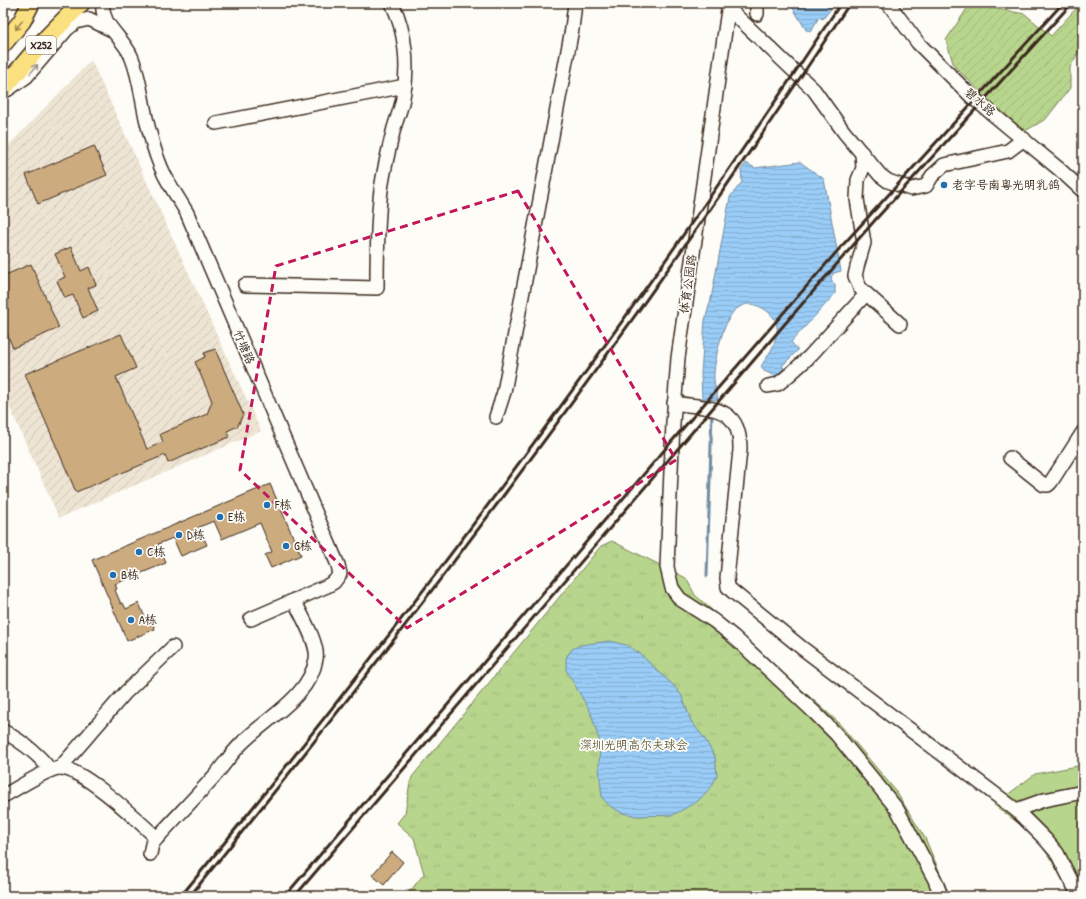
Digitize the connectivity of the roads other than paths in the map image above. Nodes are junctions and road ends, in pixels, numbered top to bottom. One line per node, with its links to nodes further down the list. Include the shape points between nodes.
1 (31, 3): 9 (main road, X252, one-way to 9, via 22,21)
2 (81, 3): 11 (main road, X252)
3 (103, 3): 8 (street, 竹塘路, via 104,16)
4 (392, 3): 10 (street, via 404,45)
5 (575, 3): 22 (street, via 504,392)
6 (888, 3): 14 (street, 碧水路, via 923,48 972,97)
7 (728, 6): 15 (street, via 814,90); 21 (street, 体育公园路, via 678,358)
8 (112, 30): 12 (street, 竹塘路, one-way to 8, via 26,77 76,22 89,19); 25 (street, 竹塘路, via 122,40 130,55 161,168 187,213 338,565 340,574 334,582)
9 (3, 44)
10 (405, 86): 13 (street); 17 (street, via 381,190 377,235 377,288)
11 (3, 88)
12 (3, 92)
13 (216, 123)
14 (1024, 139): 15 (street, via 1008,151 944,166 932,176 926,186 911,189 888,181); 16 (street, 碧水路)
15 (862, 153): 18 (street, via 863,168 858,180 857,199 864,243 855,276)
16 (1082, 189)
17 (245, 285)
18 (866, 294): 19 (street); 20 (street, via 799,366 778,384)
19 (900, 324)
20 (768, 386)
21 (674, 403): 32 (street, via 719,410 728,415 735,424 740,442 727,578 732,591 802,648); 35 (street, 体育公园路, via 667,567 672,588 680,599 734,637 836,734 897,809)
22 (496, 417)
23 (1083, 432): 24 (street, via 1048,485 1044,486)
24 (1010, 458)
25 (294, 600): 26 (street, 竹塘路); 33 (street, via 317,648 310,676 285,707 241,744)
26 (251, 618)
27 (173, 646): 29 (street, via 125,693)
28 (3, 731): 29 (street, via 20,740)
29 (55, 769): 31 (street); 33 (street, via 76,773 98,787)
30 (1083, 792): 32 (street, via 1044,800)
31 (3, 796)
32 (1016, 810): 36 (street, via 1057,853)
33 (157, 838): 34 (street, via 152,844)
34 (150, 854)
35 (941, 896)
36 (1080, 896)

